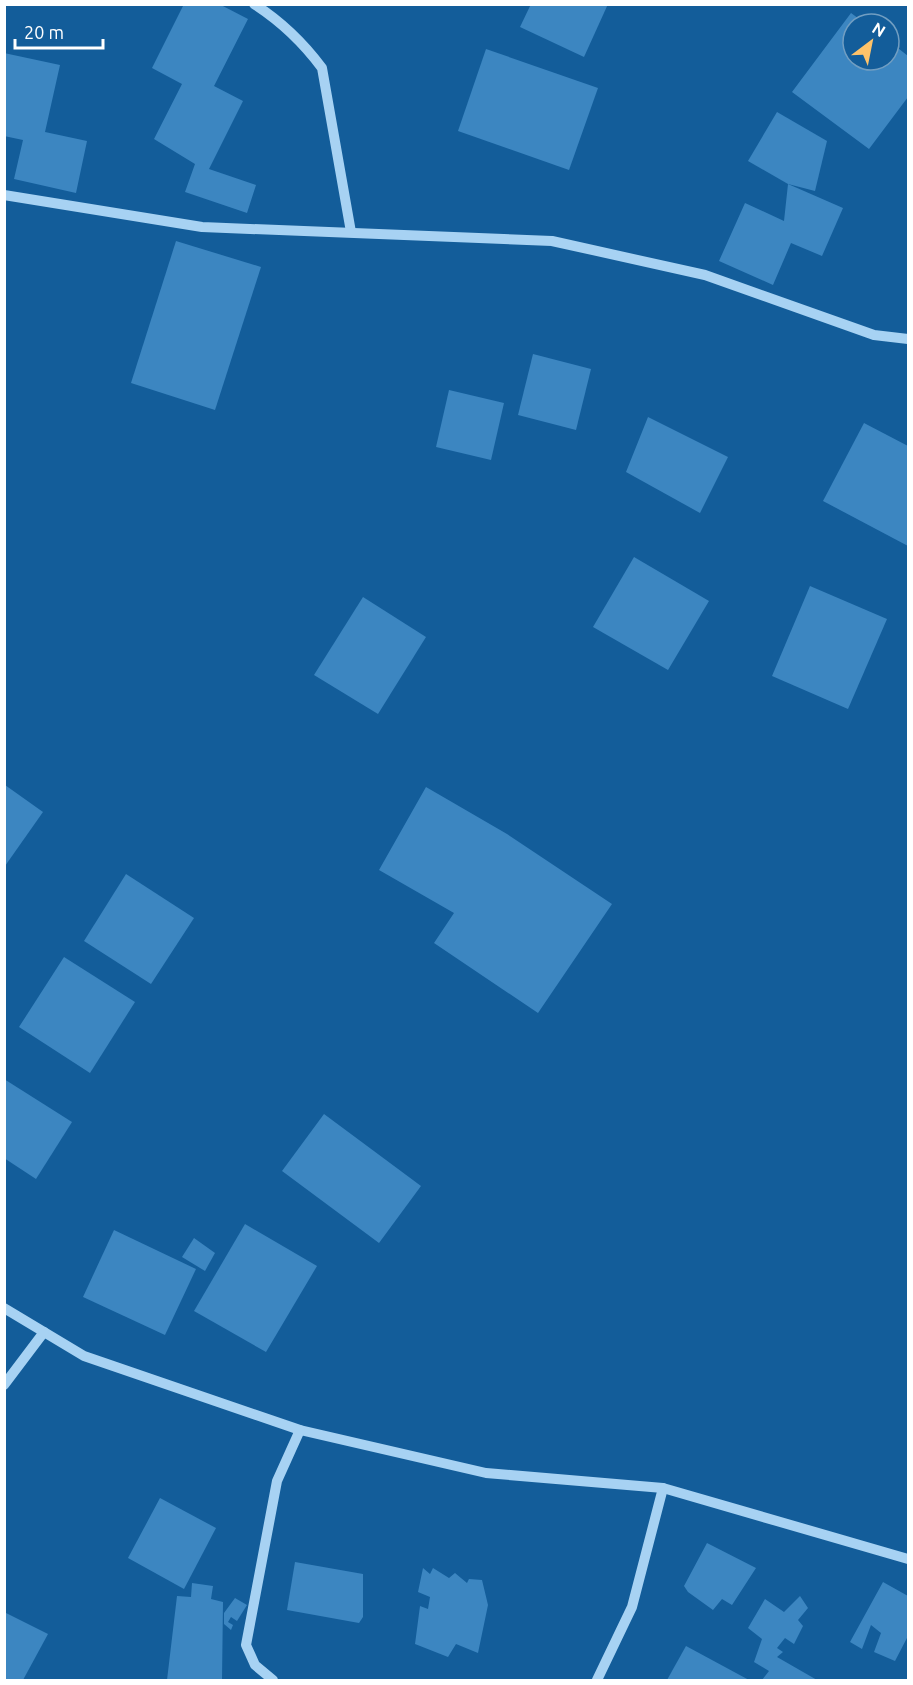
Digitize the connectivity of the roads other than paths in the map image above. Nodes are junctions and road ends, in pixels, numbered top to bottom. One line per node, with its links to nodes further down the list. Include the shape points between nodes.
1 (254, 4): 3 (street, via 291,31 321,68)
2 (4, 195): 3 (street, via 202,227)
3 (351, 232): 4 (street, via 552,241 705,275 874,335)
4 (909, 339)
5 (4, 1308): 6 (street)
6 (44, 1332): 7 (street); 8 (street, via 84,1356)
7 (4, 1385)
8 (300, 1430): 9 (street, via 486,1473); 11 (street, via 277,1481 246,1644 255,1665)
9 (663, 1488): 10 (street); 12 (street, via 632,1607)
10 (909, 1559)
11 (273, 1680)
12 (597, 1680)

